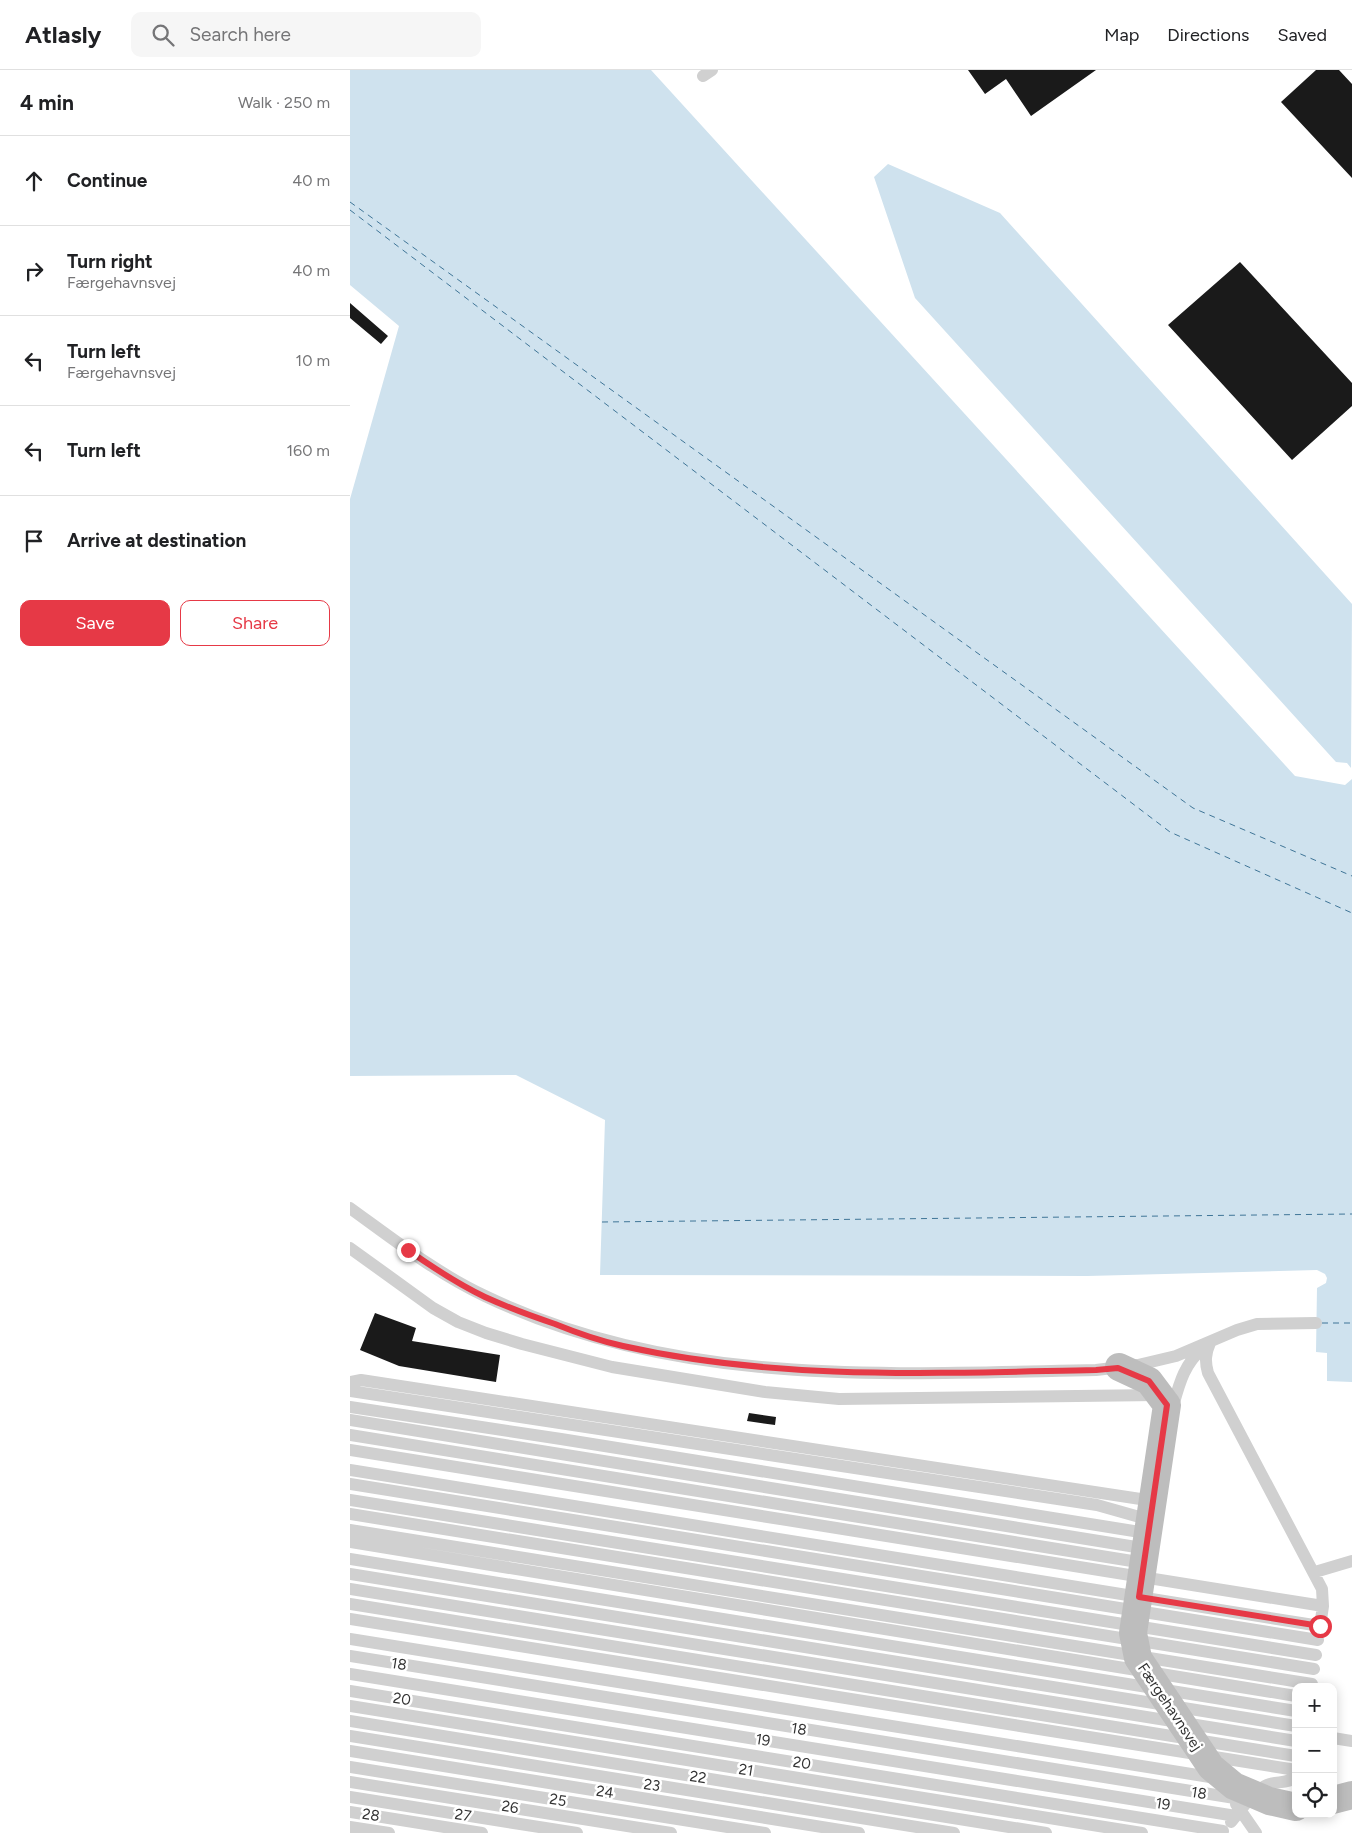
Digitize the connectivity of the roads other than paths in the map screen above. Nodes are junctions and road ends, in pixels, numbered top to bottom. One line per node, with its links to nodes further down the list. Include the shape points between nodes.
1 (350, 1208): 5 (lane, via 434,1268 484,1296 576,1332 622,1346 724,1364 825,1372)
2 (350, 1248): 8 (lane, via 433,1308 458,1322 522,1344 612,1367 765,1392 839,1399)
3 (1316, 1323): 4 (lane, via 1258,1324)
4 (1212, 1341): 5 (lane, via 1163,1359); 8 (lane, via 1185,1368); 25 (lane, via 1206,1350 1208,1374)
5 (1118, 1368): 44 (street, via 1149,1381 1167,1405)
6 (350, 1382): 16 (lane, via 361,1380)
7 (350, 1391): 18 (lane, via 1096,1505)
8 (1176, 1395): 16 (lane)
9 (350, 1407): 20 (lane)
10 (350, 1420): 22 (lane)
11 (350, 1435): 44 (lane)
12 (350, 1450): 44 (lane)
13 (350, 1470): 44 (lane)
14 (350, 1484): 44 (lane)
15 (350, 1500): 44 (lane)
16 (1148, 1500): 18 (lane)
17 (350, 1514): 44 (lane)
18 (1144, 1518): 20 (lane)
19 (350, 1530): 34 (lane)
20 (1140, 1532): 22 (lane)
21 (350, 1542): 37 (lane)
22 (1136, 1547): 44 (lane)
23 (350, 1559): 40 (lane)
24 (1352, 1561): 25 (lane)
25 (1315, 1572): 29 (lane, via 1322,1589)
26 (350, 1574): 45 (lane)
27 (350, 1589): 48 (lane)
28 (350, 1604): 51 (lane)
29 (1323, 1606): 31 (lane); 44 (lane)
30 (350, 1619): 54 (lane)
31 (1320, 1626): 33 (lane); 44 (lane)
32 (350, 1639): 59 (lane)
33 (1318, 1640): 35 (lane); 44 (lane)
34 (1108, 1651): 37 (lane); 44 (lane); 44 (lane)
35 (1316, 1655): 38 (lane); 44 (lane)
36 (350, 1656): 44 (lane, 18)
37 (1104, 1666): 40 (lane); 44 (lane)
38 (1314, 1670): 41 (lane); 44 (lane)
39 (350, 1674): 44 (lane, 19)
40 (1100, 1680): 44 (lane); 45 (lane)
41 (1312, 1683)
42 (1292, 1686): 44 (lane)
43 (350, 1690): 72 (lane, 20)
44 (1175, 1693): 45 (lane); 46 (lane); 48 (lane); 49 (lane); 51 (lane); 52 (lane); 54 (lane); 55 (lane); 59 (lane); 60 (lane); 62 (lane); 63 (lane, via 1285,1783); 68 (street, via 1269,1801); 72 (lane); 83 (lane)
45 (1097, 1694): 48 (lane)
46 (1292, 1696)
47 (350, 1706): 82 (lane, 21)
48 (1093, 1708): 51 (lane)
49 (1292, 1710)
50 (350, 1721): 81 (lane, 22)
51 (1089, 1723): 54 (lane)
52 (1292, 1725)
53 (350, 1736): 80 (lane, 23)
54 (1086, 1737): 59 (lane, via 1075,1751)
55 (1292, 1739)
56 (1337, 1739): 57 (lane)
57 (1352, 1741)
58 (350, 1751): 79 (lane, 24)
59 (1065, 1754)
60 (1292, 1754)
61 (350, 1767): 78 (lane, 25)
62 (1292, 1767)
63 (1292, 1779)
64 (350, 1782): 77 (lane, 26)
65 (1352, 1795): 67 (street)
66 (350, 1797): 76 (lane, 27)
67 (1337, 1799)
68 (1292, 1806)
69 (350, 1812): 75 (lane, 28)
70 (350, 1827): 74 (lane)
71 (350, 1832): 73 (lane)
72 (1222, 1832)
73 (355, 1833)
74 (389, 1833)
75 (482, 1833)
76 (577, 1833)
77 (671, 1833)
78 (765, 1833)
79 (859, 1833)
80 (954, 1833)
81 (1046, 1833)
82 (1142, 1833)
83 (1256, 1833)

